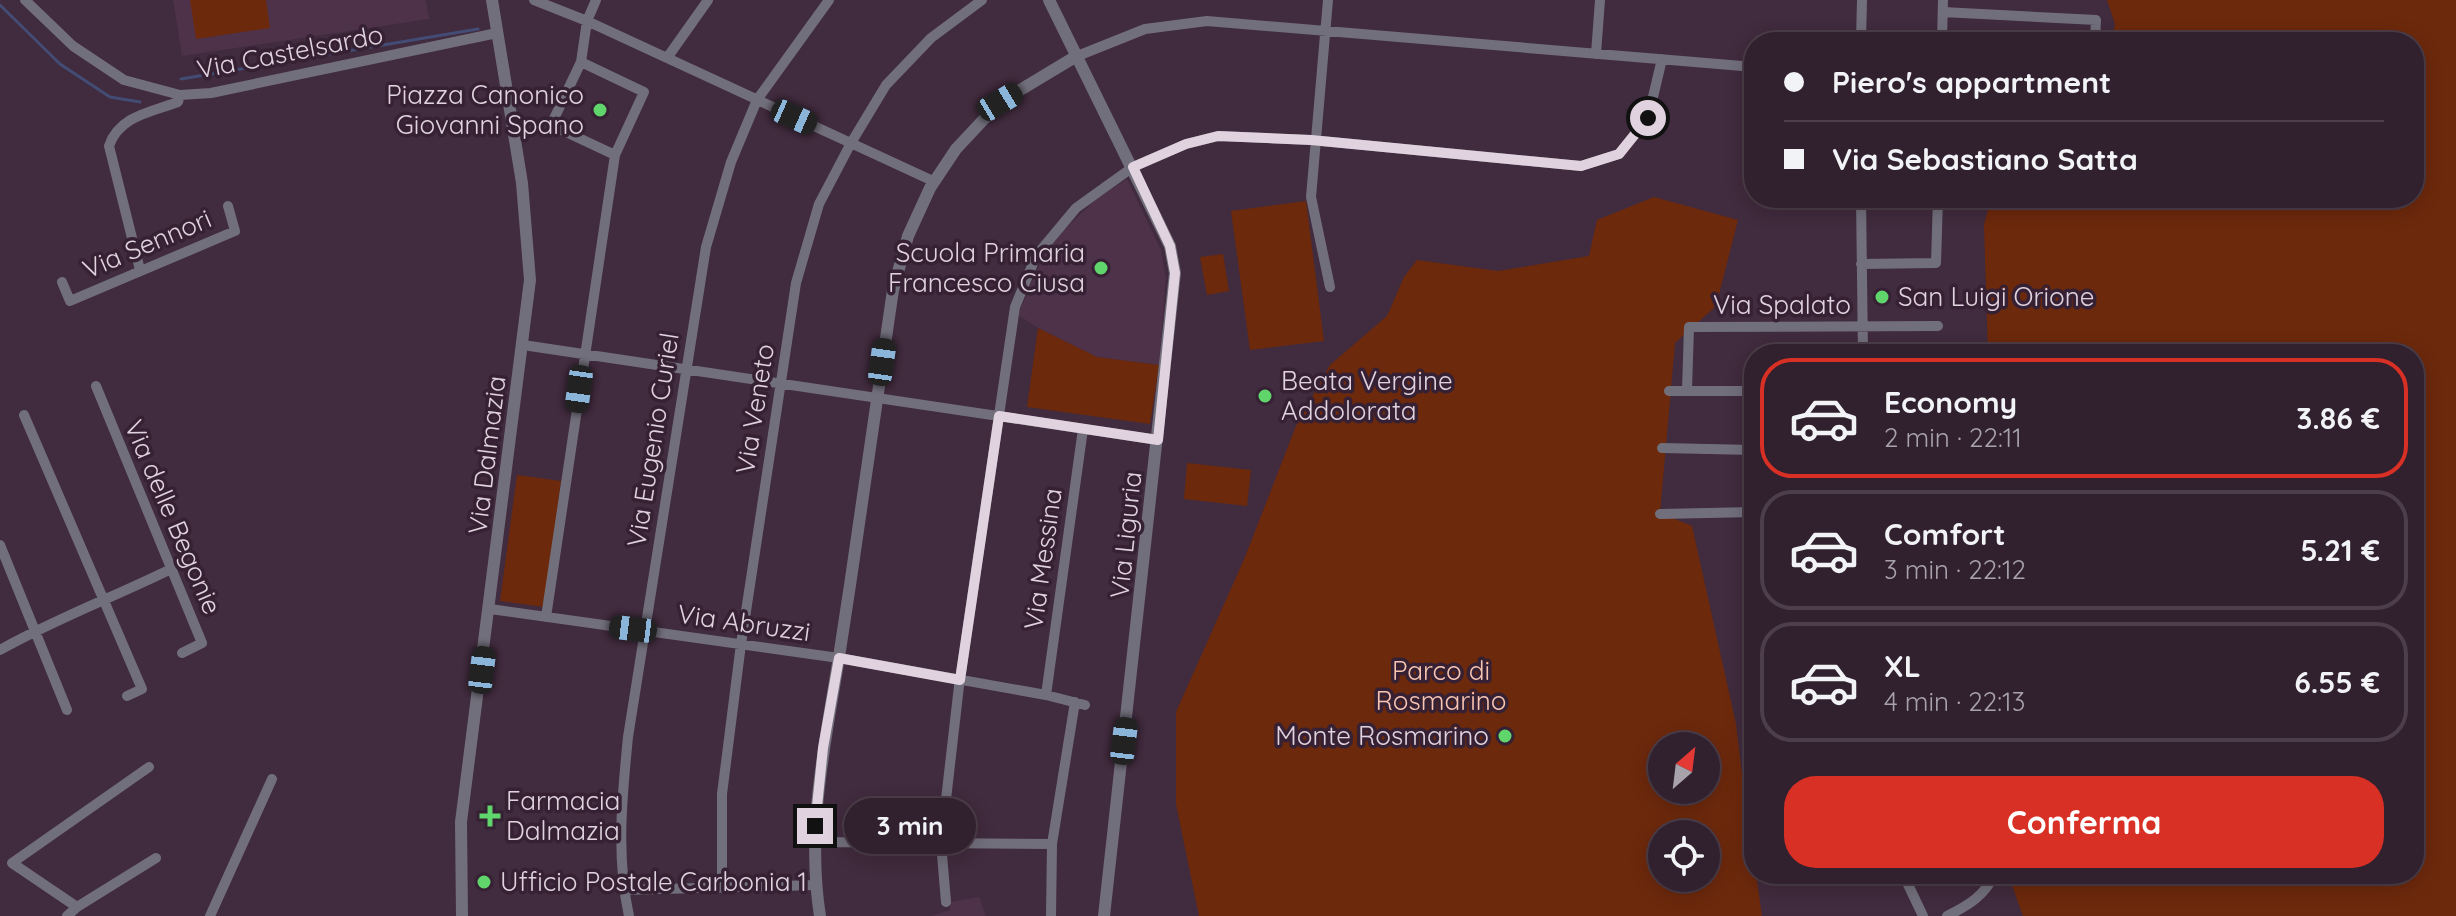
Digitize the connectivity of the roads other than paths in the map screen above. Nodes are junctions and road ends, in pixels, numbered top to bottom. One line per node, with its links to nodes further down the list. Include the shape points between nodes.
1 (25, 0): 26 (street, Via Castelsardo, via 73,46 124,80)
2 (492, 0): 19 (street, Via Dalmazia)
3 (534, 0): 14 (street)
4 (596, 0): 14 (street)
5 (708, 0): 22 (street)
6 (829, 0): 27 (street, Via Eugenio Curiel)
7 (982, 0): 29 (street, Via Veneto, via 931,38 886,85)
8 (1049, 0): 21 (street, Via Liguria)
9 (1328, 0): 15 (street)
10 (1600, 0): 20 (street)
11 (1862, 0): 16 (street)
12 (1943, 0): 13 (street)
13 (1943, 12): 17 (street); 18 (street, via 2096,20)
14 (587, 21): 22 (street); 24 (street)
15 (1326, 31): 20 (street); 21 (street, via 1207,21 1145,29); 28 (street)
16 (1861, 32)
17 (1942, 32)
18 (2095, 32)
19 (497, 33): 26 (street, Via Castelsardo); 43 (street, Via Dalmazia, via 522,183 530,280)
20 (1596, 54): 23 (street)
21 (1075, 57): 31 (street, Via Liguria); 32 (street, via 1000,102)
22 (667, 58): 27 (street)
23 (1662, 59): 25 (street); 28 (street, via 1648,118 1619,154 1581,166)
24 (581, 62): 30 (street, via 644,92); 30 (street, via 551,125)
25 (1744, 66)
26 (180, 95): 37 (street, via 178,102 127,120 114,131 109,146)
27 (757, 100): 29 (street); 45 (street, Via Eugenio Curiel, via 731,162 706,247)
28 (1317, 140): 31 (street, via 1218,136); 39 (street, via 1311,197)
29 (851, 143): 32 (street); 46 (street, Via Veneto, via 819,204 796,283)
30 (615, 155): 44 (street)
31 (1133, 167): 53 (street, via 1076,208 1036,256 1015,307); 55 (street, Via Liguria, via 1170,246 1175,273)
32 (933, 181): 51 (street, via 908,236 893,290)
33 (228, 206): 37 (street, Via Sennori, via 235,231)
34 (1861, 208): 36 (street)
35 (1938, 208): 36 (street, via 1936,263)
36 (1861, 264): 41 (street)
37 (140, 270): 38 (street, Via Sennori, via 70,301)
38 (62, 282)
39 (1330, 287)
40 (1938, 326): 41 (street, Via Spalato)
41 (1863, 327): 42 (street); 48 (street, Via Spalato, via 1689,327)
42 (1863, 344)
43 (523, 345): 44 (street); 63 (street, Via Dalmazia)
44 (584, 354): 45 (street); 64 (street)
45 (687, 370): 46 (street); 66 (street, Via Eugenio Curiel)
46 (781, 384): 51 (street); 67 (street, Via Veneto)
47 (96, 386): 61 (street, Via delle Begonie)
48 (1687, 390): 49 (street); 50 (street)
49 (1669, 391)
50 (1744, 391)
51 (877, 398): 53 (street); 70 (street)
52 (24, 415): 62 (street)
53 (999, 416): 54 (street); 71 (street)
54 (1083, 429): 55 (street); 72 (street, Via Messina)
55 (1158, 440): 93 (street, Via Liguria)
56 (1662, 448): 57 (street)
57 (1744, 450)
58 (1744, 512): 59 (street)
59 (1660, 514)
60 (0, 545): 65 (street)
61 (171, 569): 62 (street); 69 (street, Via delle Begonie, via 202,643)
62 (104, 601): 65 (street); 73 (street, via 142,689)
63 (490, 609): 64 (street, Via Abruzzi); 89 (street, Via Dalmazia, via 461,822)
64 (546, 617): 66 (street, Via Abruzzi)
65 (35, 630): 68 (street); 74 (street)
66 (645, 631): 67 (street, Via Abruzzi); 85 (street, Via Eugenio Curiel, via 621,806)
67 (741, 644): 70 (street, Via Abruzzi); 84 (street, Via Veneto, via 722,794)
68 (0, 650)
69 (182, 653)
70 (839, 658): 71 (street, Via Abruzzi); 77 (street)
71 (960, 680): 72 (street, Via Abruzzi); 78 (street)
72 (1046, 695): 79 (street, Via Abruzzi, via 1080,704)
73 (127, 696)
74 (67, 710)
75 (149, 767): 87 (street, via 12,863)
76 (272, 779): 88 (street)
77 (814, 842): 78 (street); 83 (street)
78 (941, 843): 79 (street); 86 (street)
79 (1052, 844): 92 (street)
80 (156, 858): 87 (street)
81 (1908, 884): 94 (street)
82 (1990, 884): 95 (street, via 1971,904)
83 (815, 885): 84 (street); 91 (street)
84 (722, 888): 85 (street)
85 (624, 890): 90 (street, Via Eugenio Curiel)
86 (946, 902)
87 (71, 912)
88 (210, 916)
89 (462, 916)
90 (629, 916)
91 (820, 916)
92 (1051, 916)
93 (1104, 916)
94 (1923, 916)
95 (1947, 916)

